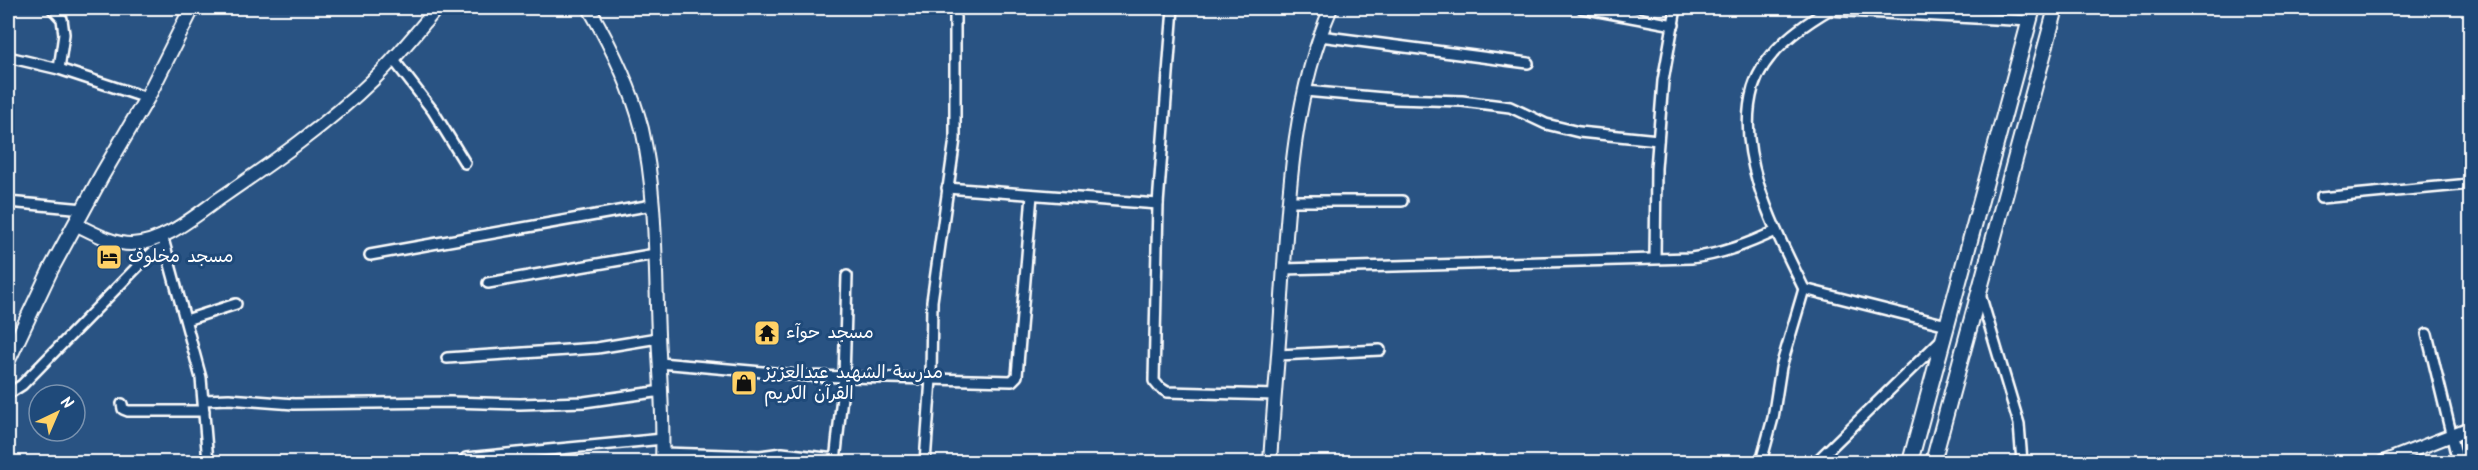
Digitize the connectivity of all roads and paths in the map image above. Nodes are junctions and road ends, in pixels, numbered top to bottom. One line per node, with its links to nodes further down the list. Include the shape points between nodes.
1 (52, 8): 18 (street, via 62,19 64,34)
2 (192, 8): 20 (main road)
3 (438, 8): 16 (street)
4 (590, 8): 33 (street, via 633,100 642,129)
5 (955, 8): 26 (street, via 955,139)
6 (1173, 8): 32 (street)
7 (1331, 8): 14 (street)
8 (1582, 8): 13 (street)
9 (1676, 8): 13 (street)
10 (2056, 8): 23 (main road)
11 (1830, 9): 12 (street); 36 (street, via 1785,42 1768,60 1753,87 1748,127 1754,164)
12 (2031, 14): 22 (main road)
13 (1674, 25): 21 (street)
14 (1320, 36): 17 (street); 19 (street)
15 (8, 57): 18 (street)
16 (393, 60): 24 (street, via 434,111); 37 (street, via 301,142)
17 (1528, 63)
18 (59, 69): 20 (street)
19 (1305, 91): 21 (street, via 1510,107 1546,124 1579,132); 29 (street)
20 (147, 98): 34 (main road)
21 (1658, 140): 40 (street)
22 (1995, 152): 23 (main road); 48 (main road)
23 (2014, 157): 45 (main road)
24 (465, 163)
25 (2470, 184): 28 (street)
26 (947, 188): 27 (street); 57 (street, via 932,301)
27 (1032, 195): 32 (street); 57 (street, via 1015,378 1004,382)
28 (2322, 198)
29 (1289, 201): 30 (street); 41 (street)
30 (1402, 201)
31 (8, 202): 34 (street)
32 (1158, 204): 60 (street, via 1154,381 1167,392)
33 (652, 206): 38 (street); 39 (street)
34 (84, 208): 35 (main road)
35 (75, 225): 37 (street, via 131,244); 54 (main road)
36 (1776, 231): 40 (street, via 1717,255); 44 (street)
37 (163, 241): 47 (street); 59 (street, via 29,378)
38 (655, 254): 43 (street); 50 (street)
39 (370, 255)
40 (1655, 258): 41 (street)
41 (1283, 269): 52 (street)
42 (847, 276): 56 (street)
43 (488, 283)
44 (1804, 289): 48 (street); 73 (street, via 1781,367)
45 (1979, 291): 76 (main road); 77 (street, via 2019,424)
46 (236, 304): 47 (street)
47 (186, 320): 61 (street)
48 (1945, 331): 74 (street); 75 (main road)
49 (2427, 334): 65 (street)
50 (658, 338): 53 (street, via 597,348); 55 (street)
51 (1380, 350): 52 (street)
52 (1278, 355): 60 (street)
53 (447, 358)
54 (8, 360)
55 (660, 363): 56 (street); 58 (street)
56 (844, 378): 57 (street); 69 (street)
57 (931, 379): 71 (street)
58 (662, 391): 61 (street, via 584,402 520,404); 66 (street)
59 (8, 394)
60 (1275, 395): 72 (street)
61 (204, 400): 63 (street)
62 (122, 404): 63 (street, via 128,411)
63 (204, 411): 70 (street)
64 (2470, 428): 65 (street)
65 (2451, 436): 78 (street); 79 (street)
66 (663, 439): 67 (street); 68 (street)
67 (466, 458)
68 (663, 458): 69 (street, via 782,453)
69 (835, 461)
70 (208, 462)
71 (925, 462)
72 (1270, 462)
73 (1761, 462)
74 (1816, 462)
75 (1910, 462)
76 (1933, 462)
77 (2022, 462)
78 (2383, 462)
79 (2457, 462)

